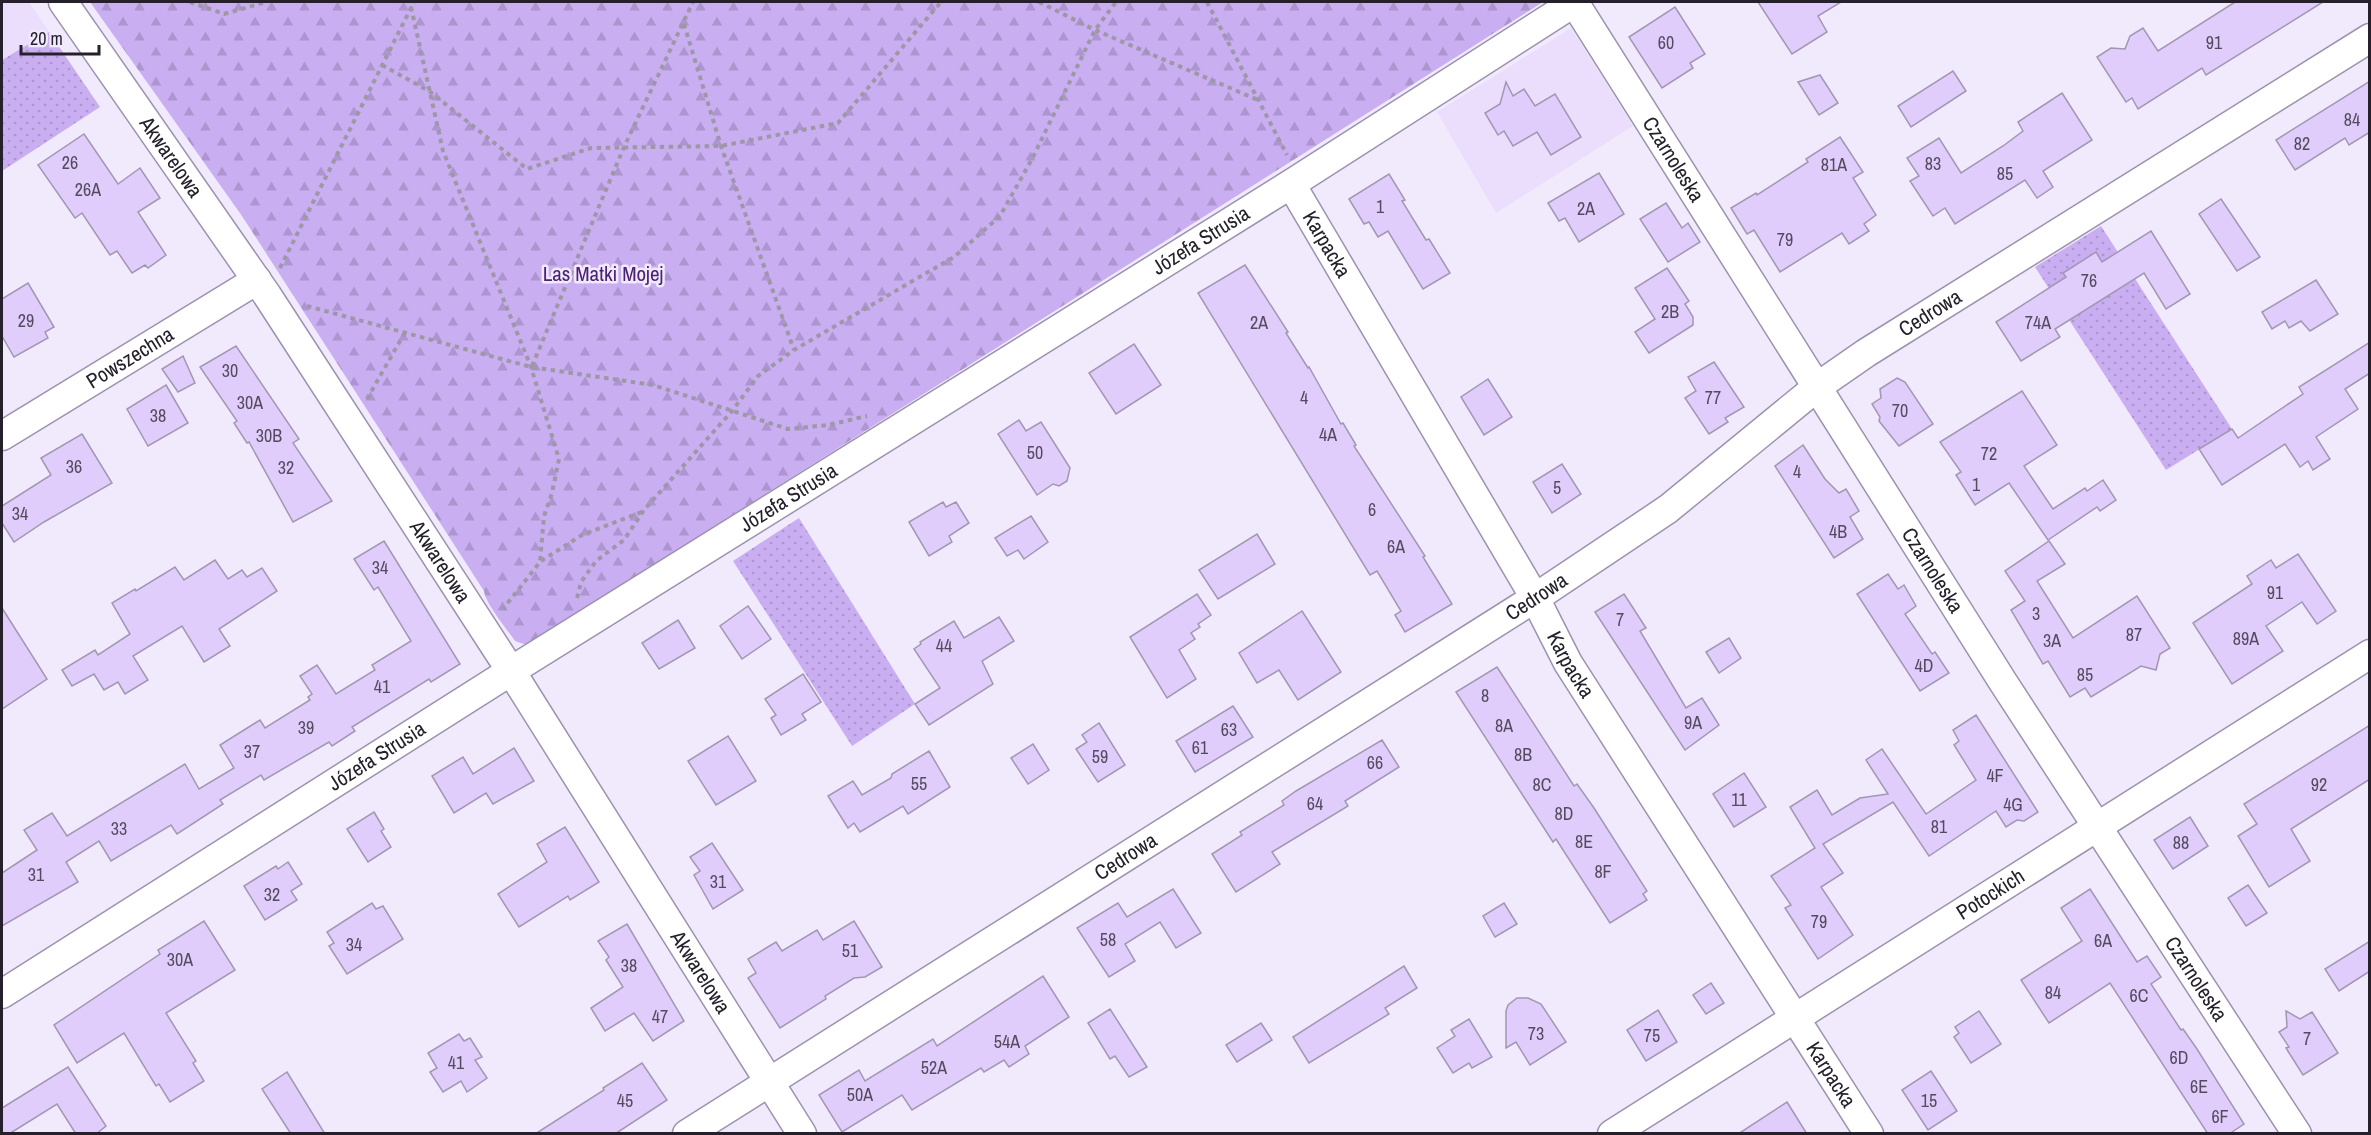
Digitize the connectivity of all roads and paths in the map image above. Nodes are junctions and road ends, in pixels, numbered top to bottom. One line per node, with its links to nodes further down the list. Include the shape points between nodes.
1 (63, 2): 21 (street, Akwarelowa)
2 (190, 2): 3 (path, via 224,14)
3 (266, 2)
4 (414, 2): 11 (path)
5 (693, 2): 12 (path)
6 (941, 2): 18 (path, via 838,123)
7 (1040, 2): 13 (path)
8 (1116, 2): 13 (path)
9 (1207, 2): 17 (path)
10 (1574, 2): 20 (street, Józefa Strusia); 26 (street, Czarnoleska)
11 (411, 8): 15 (path); 16 (path)
12 (684, 24): 18 (path); 19 (path)
13 (1095, 30): 17 (path); 24 (path, via 1000,216 954,257)
14 (2370, 38): 26 (street, Cedrowa)
15 (382, 64): 16 (path); 21 (path)
16 (429, 91): 19 (path, via 527,169 591,148); 25 (path, via 443,151)
17 (1258, 100): 20 (path, via 1292,165)
18 (721, 146): 19 (path); 24 (path)
19 (624, 147): 25 (path)
20 (1292, 184): 33 (street, Karpacka); 37 (street, Józefa Strusia)
21 (267, 279): 30 (street, Powszechna); 37 (street, Akwarelowa)
22 (303, 305): 23 (path)
23 (404, 334): 25 (path); 27 (path)
24 (794, 350): 28 (path, via 758,376)
25 (531, 367): 28 (path, via 653,385); 32 (path, via 559,459 544,516)
26 (1817, 387): 33 (street, Cedrowa, via 1668,509); 38 (street, Czarnoleska)
27 (366, 400)
28 (732, 411): 29 (path, via 788,429); 31 (path)
29 (876, 415)
30 (2, 436)
31 (644, 510): 32 (path, via 582,536); 34 (path, via 624,540 596,561 581,582)
32 (540, 562): 35 (path)
33 (1535, 598): 40 (street, Karpacka, via 1568,663); 41 (street, Cedrowa)
34 (576, 602)
35 (502, 611)
36 (2370, 654): 38 (street, Potockich)
37 (511, 671): 39 (street, Józefa Strusia); 41 (street, Akwarelowa)
38 (2097, 825): 40 (street, Potockich); 46 (street, Czarnoleska)
39 (2, 994)
40 (1795, 1018): 44 (street, Potockich); 45 (street, Karpacka)
41 (769, 1082): 42 (street, Cedrowa); 43 (street, Akwarelowa)
42 (687, 1134)
43 (802, 1134)
44 (1612, 1134)
45 (1869, 1134)
46 (2297, 1134)

